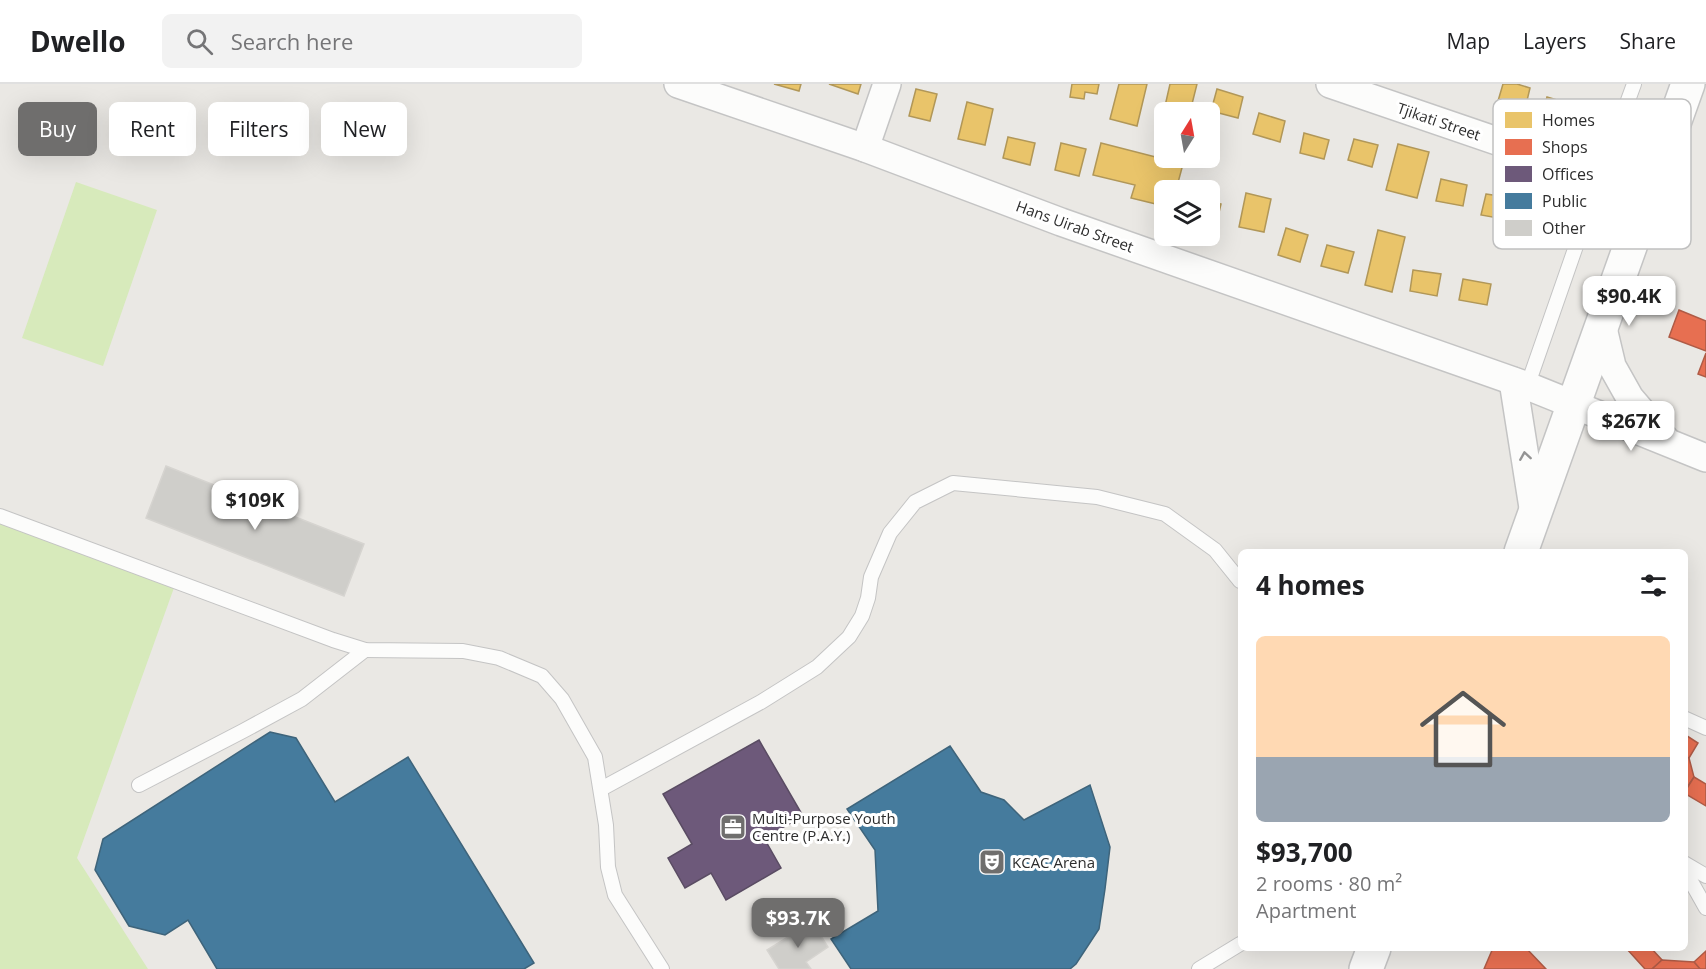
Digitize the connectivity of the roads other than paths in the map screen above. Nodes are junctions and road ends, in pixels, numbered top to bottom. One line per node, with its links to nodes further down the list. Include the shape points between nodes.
1 (678, 84): 9 (street, Hans Uirab Street)
2 (887, 84): 9 (street)
3 (1330, 84): 8 (street, Tjikati Street)
4 (1634, 84): 6 (lane)
5 (1688, 84): 7 (street)
6 (1629, 99)
7 (1683, 99)
8 (1493, 140)
9 (865, 148): 13 (street, Hans Uirab Street, via 1072,226)
10 (1572, 249): 13 (lane)
11 (1629, 249): 12 (street)
12 (1602, 324): 14 (street); 15 (street, via 1612,366 1630,398)
13 (1520, 384): 14 (street, Hans Uirab Street); 17 (street, one-way to 13)
14 (1573, 404): 15 (street, Hans Uirab Street); 17 (street)
15 (1667, 443): 16 (street, Hans Uirab Street)
16 (1706, 458)
17 (1534, 514): 19 (street)
18 (0, 516): 21 (lane)
19 (1522, 549)
20 (1238, 579): 25 (lane, via 1215,550 1165,514 1097,498 953,483 915,502 890,533 871,577 862,616 849,637 817,667)
21 (365, 650): 24 (lane, via 302,699); 25 (lane, via 463,651 499,658 542,676 562,699 595,757)
22 (1688, 720): 23 (lane)
23 (1706, 728)
24 (139, 784)
25 (601, 789): 32 (lane, via 608,867 615,895)
26 (1688, 865): 28 (lane)
27 (1688, 875): 29 (lane)
28 (1706, 876)
29 (1706, 908)
30 (1238, 945): 33 (lane)
31 (1373, 951): 34 (street)
32 (662, 969)
33 (1199, 969)
34 (1366, 969)

